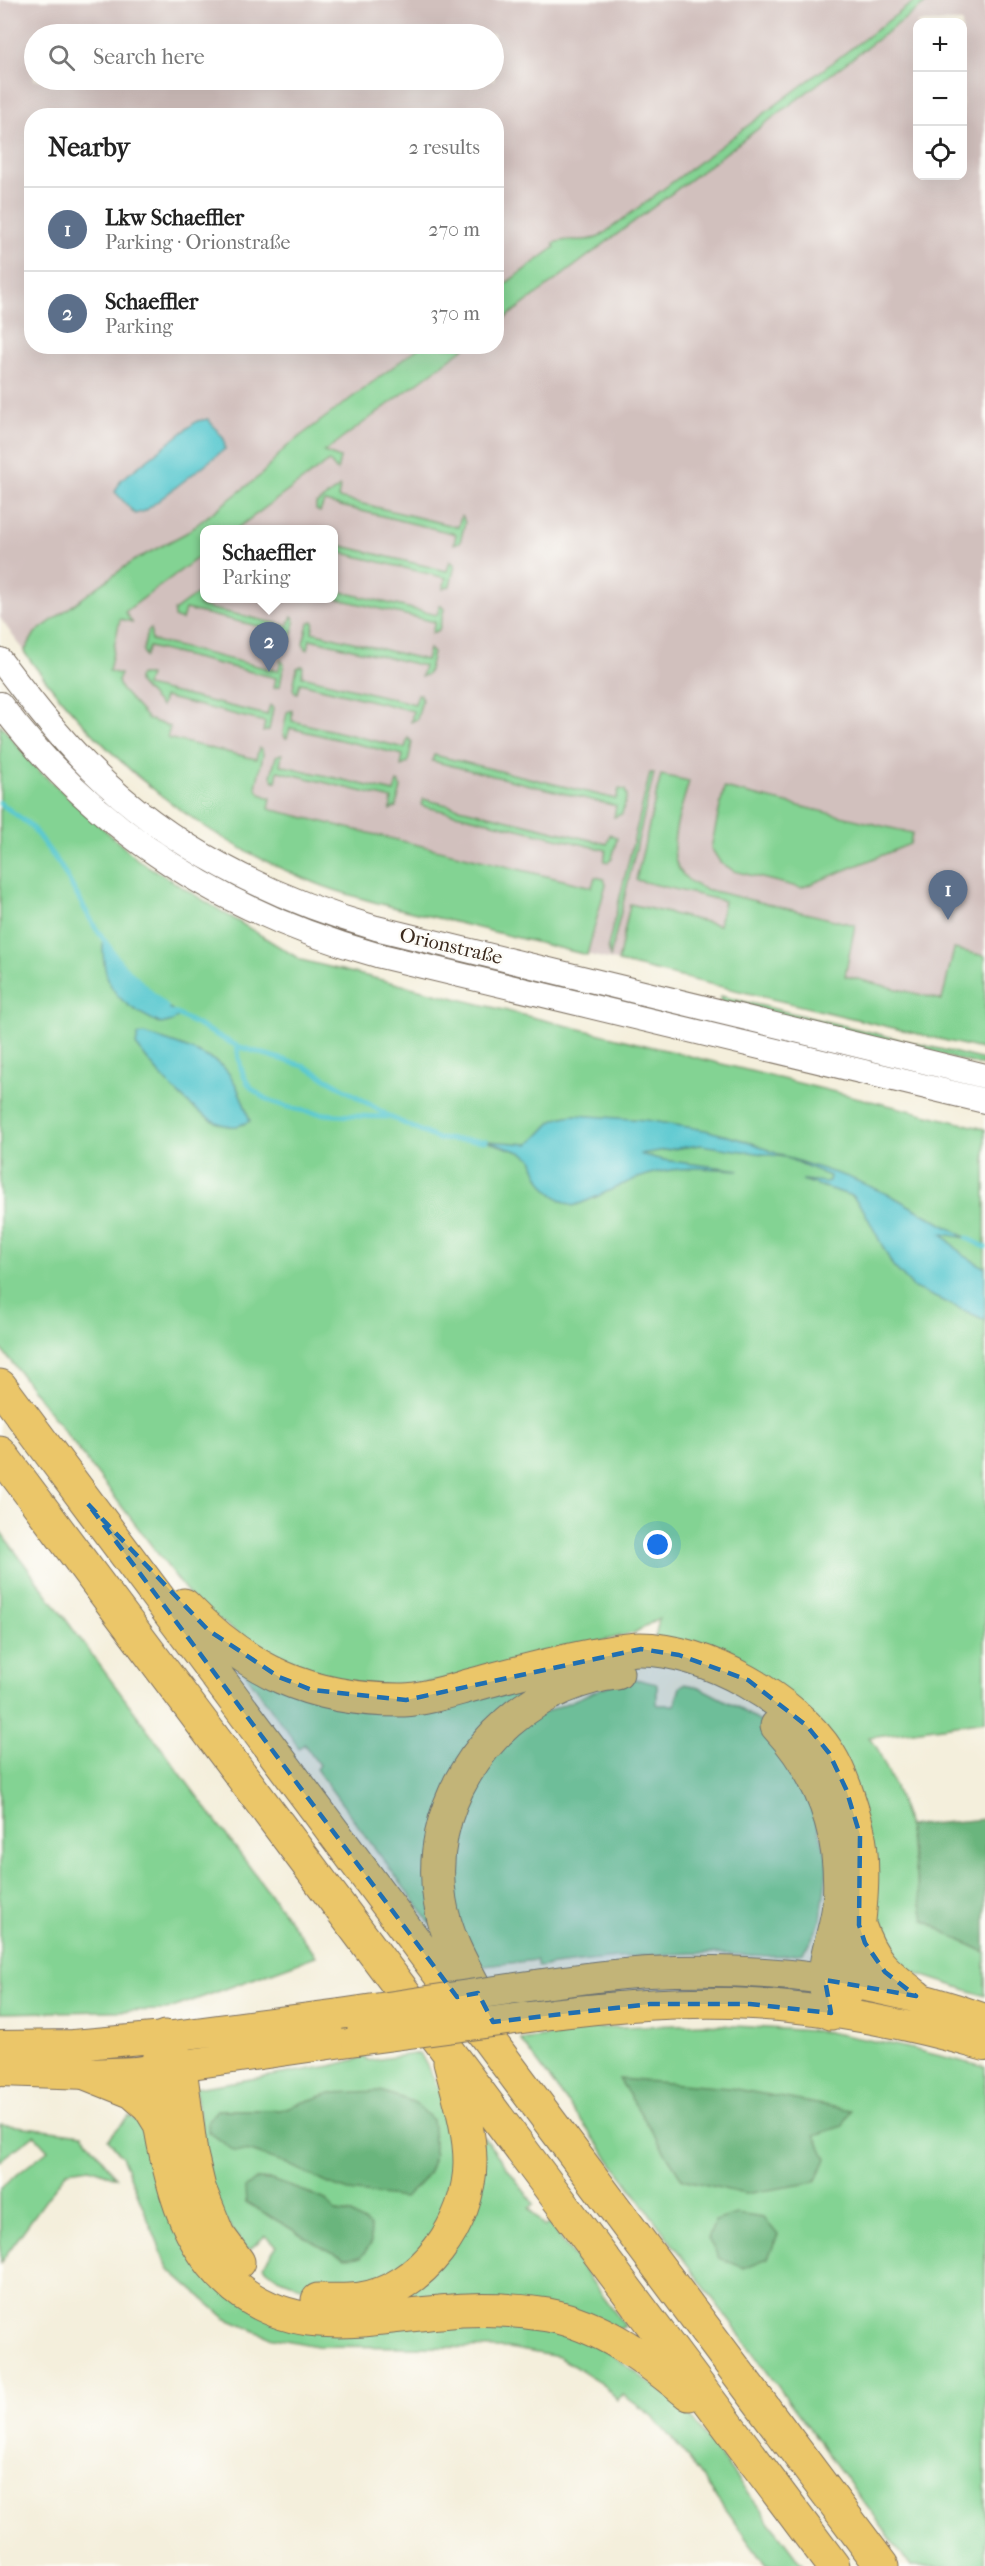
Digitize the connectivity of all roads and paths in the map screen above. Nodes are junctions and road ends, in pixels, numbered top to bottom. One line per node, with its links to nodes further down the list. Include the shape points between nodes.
1 (0, 660): 3 (street, Orionstraße, via 51,727 92,771 134,807 196,851 289,899 376,928)
2 (0, 704): 4 (street, Orionstraße, via 79,793 147,849 242,905 312,935 377,955)
3 (985, 1076)
4 (985, 1101)
5 (0, 1386): 7 (highway)
6 (0, 1453): 16 (highway)
7 (88, 1504): 8 (highway, via 208,1630 279,1677 312,1690 406,1700 577,1659 641,1649 689,1658 748,1680 807,1726 829,1753 846,1789 860,1835); 20 (highway)
8 (859, 1925): 9 (highway); 10 (highway, via 872,1957)
9 (838, 1982): 10 (main road); 11 (highway); 13 (main road, bridge, via 701,1970 648,1972); 20 (highway, via 837,1843 819,1787 795,1745 758,1708 727,1691 678,1675 607,1674 575,1683 546,1695 497,1730 460,1784 448,1809 440,1843 438,1878 450,1942)
10 (916, 1996): 12 (main road)
11 (831, 2013): 15 (main road, via 939,2033); 17 (main road, bridge, via 778,2006 650,2004)
12 (985, 2019)
13 (165, 2037): 14 (main road); 17 (highway)
14 (0, 2046)
15 (985, 2046)
16 (448, 2050): 17 (highway, via 470,2161 459,2212 437,2252 404,2281 361,2299 290,2295 255,2278 234,2258 218,2235 200,2188); 22 (highway)
17 (168, 2068): 19 (main road); 21 (highway)
18 (0, 2071): 19 (main road)
19 (88, 2074): 21 (highway, via 133,2092 149,2106)
20 (538, 2106): 24 (highway)
21 (162, 2127): 22 (highway, via 171,2177 187,2227 214,2267 262,2304 306,2320 332,2322 489,2309 550,2315 604,2335 633,2351)
22 (731, 2430): 23 (highway)
23 (833, 2566)
24 (882, 2566)

